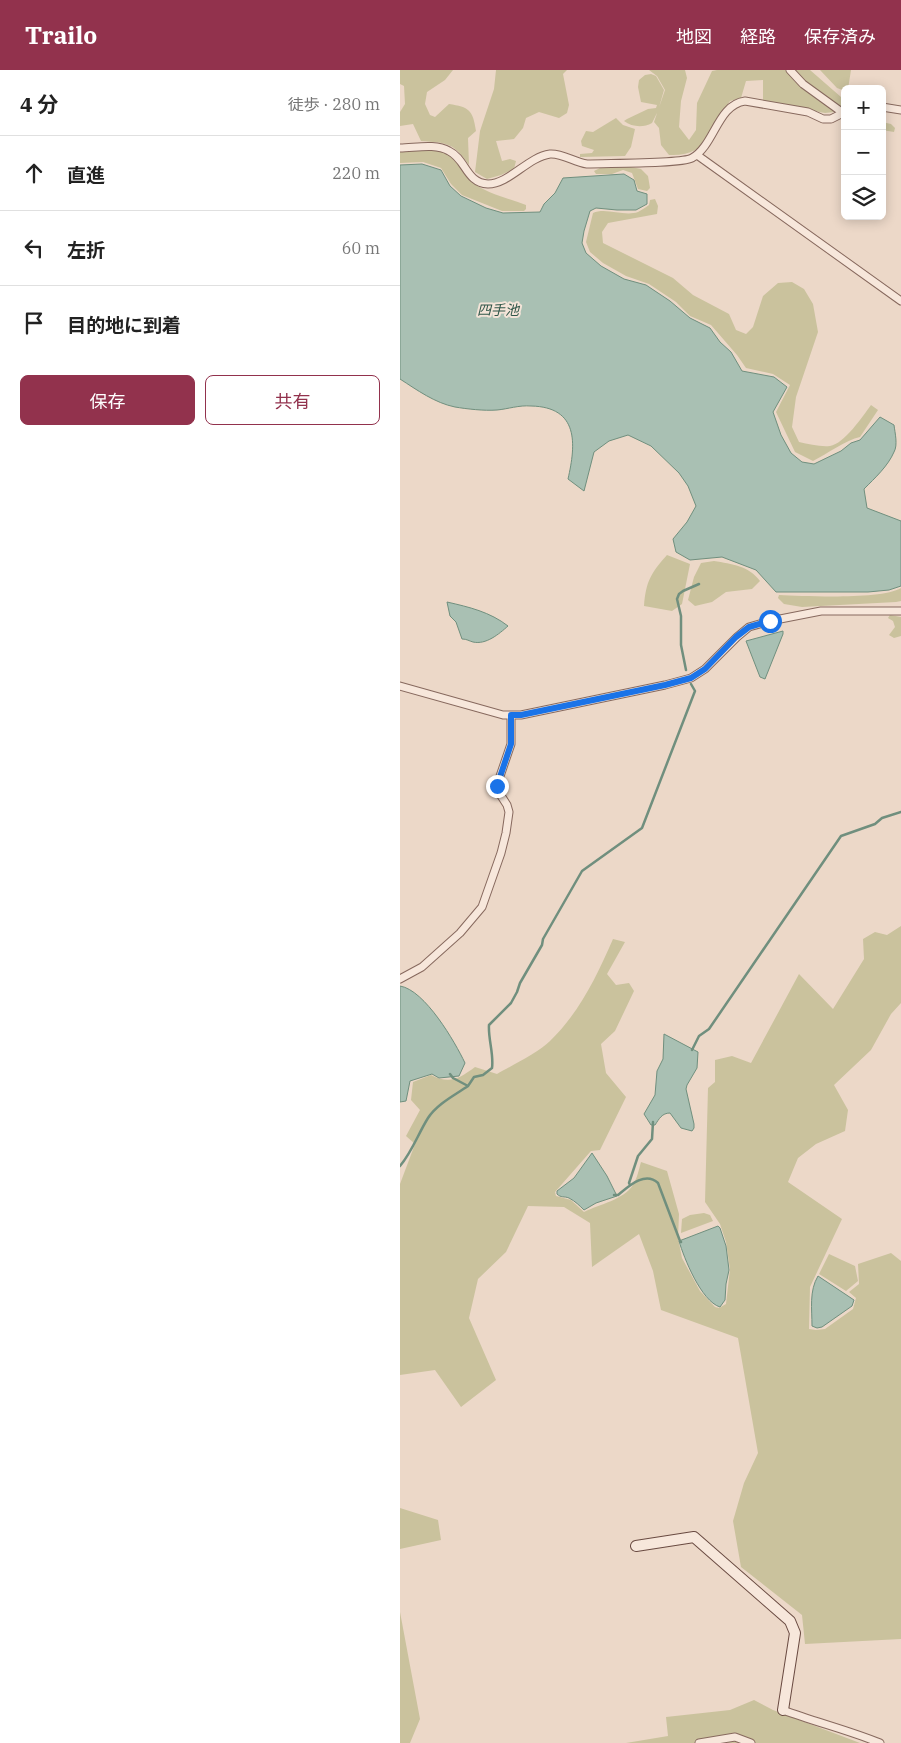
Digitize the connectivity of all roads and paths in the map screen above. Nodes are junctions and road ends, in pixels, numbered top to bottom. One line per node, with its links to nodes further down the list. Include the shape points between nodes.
1 (790, 70): 3 (street, via 803,84)
2 (886, 107): 4 (street)
3 (841, 110)
4 (901, 110)
5 (841, 114): 7 (street, via 823,119 808,112 736,102)
6 (400, 148): 7 (street, via 448,149 459,158 474,180 488,184 499,182 550,154 587,164 679,161)
7 (697, 155): 8 (street)
8 (901, 301)
9 (901, 611): 11 (street, via 821,611 770,621 749,627 691,678)
10 (400, 686): 11 (street)
11 (511, 715): 12 (street, via 511,744 497,786 509,812 506,833 482,906 454,939 422,967)
12 (400, 979)
13 (636, 1546): 14 (street, via 694,1537 790,1621 795,1633)
14 (783, 1710): 17 (street)
15 (699, 1743): 16 (street, via 734,1737)
16 (751, 1743)
17 (880, 1743)

